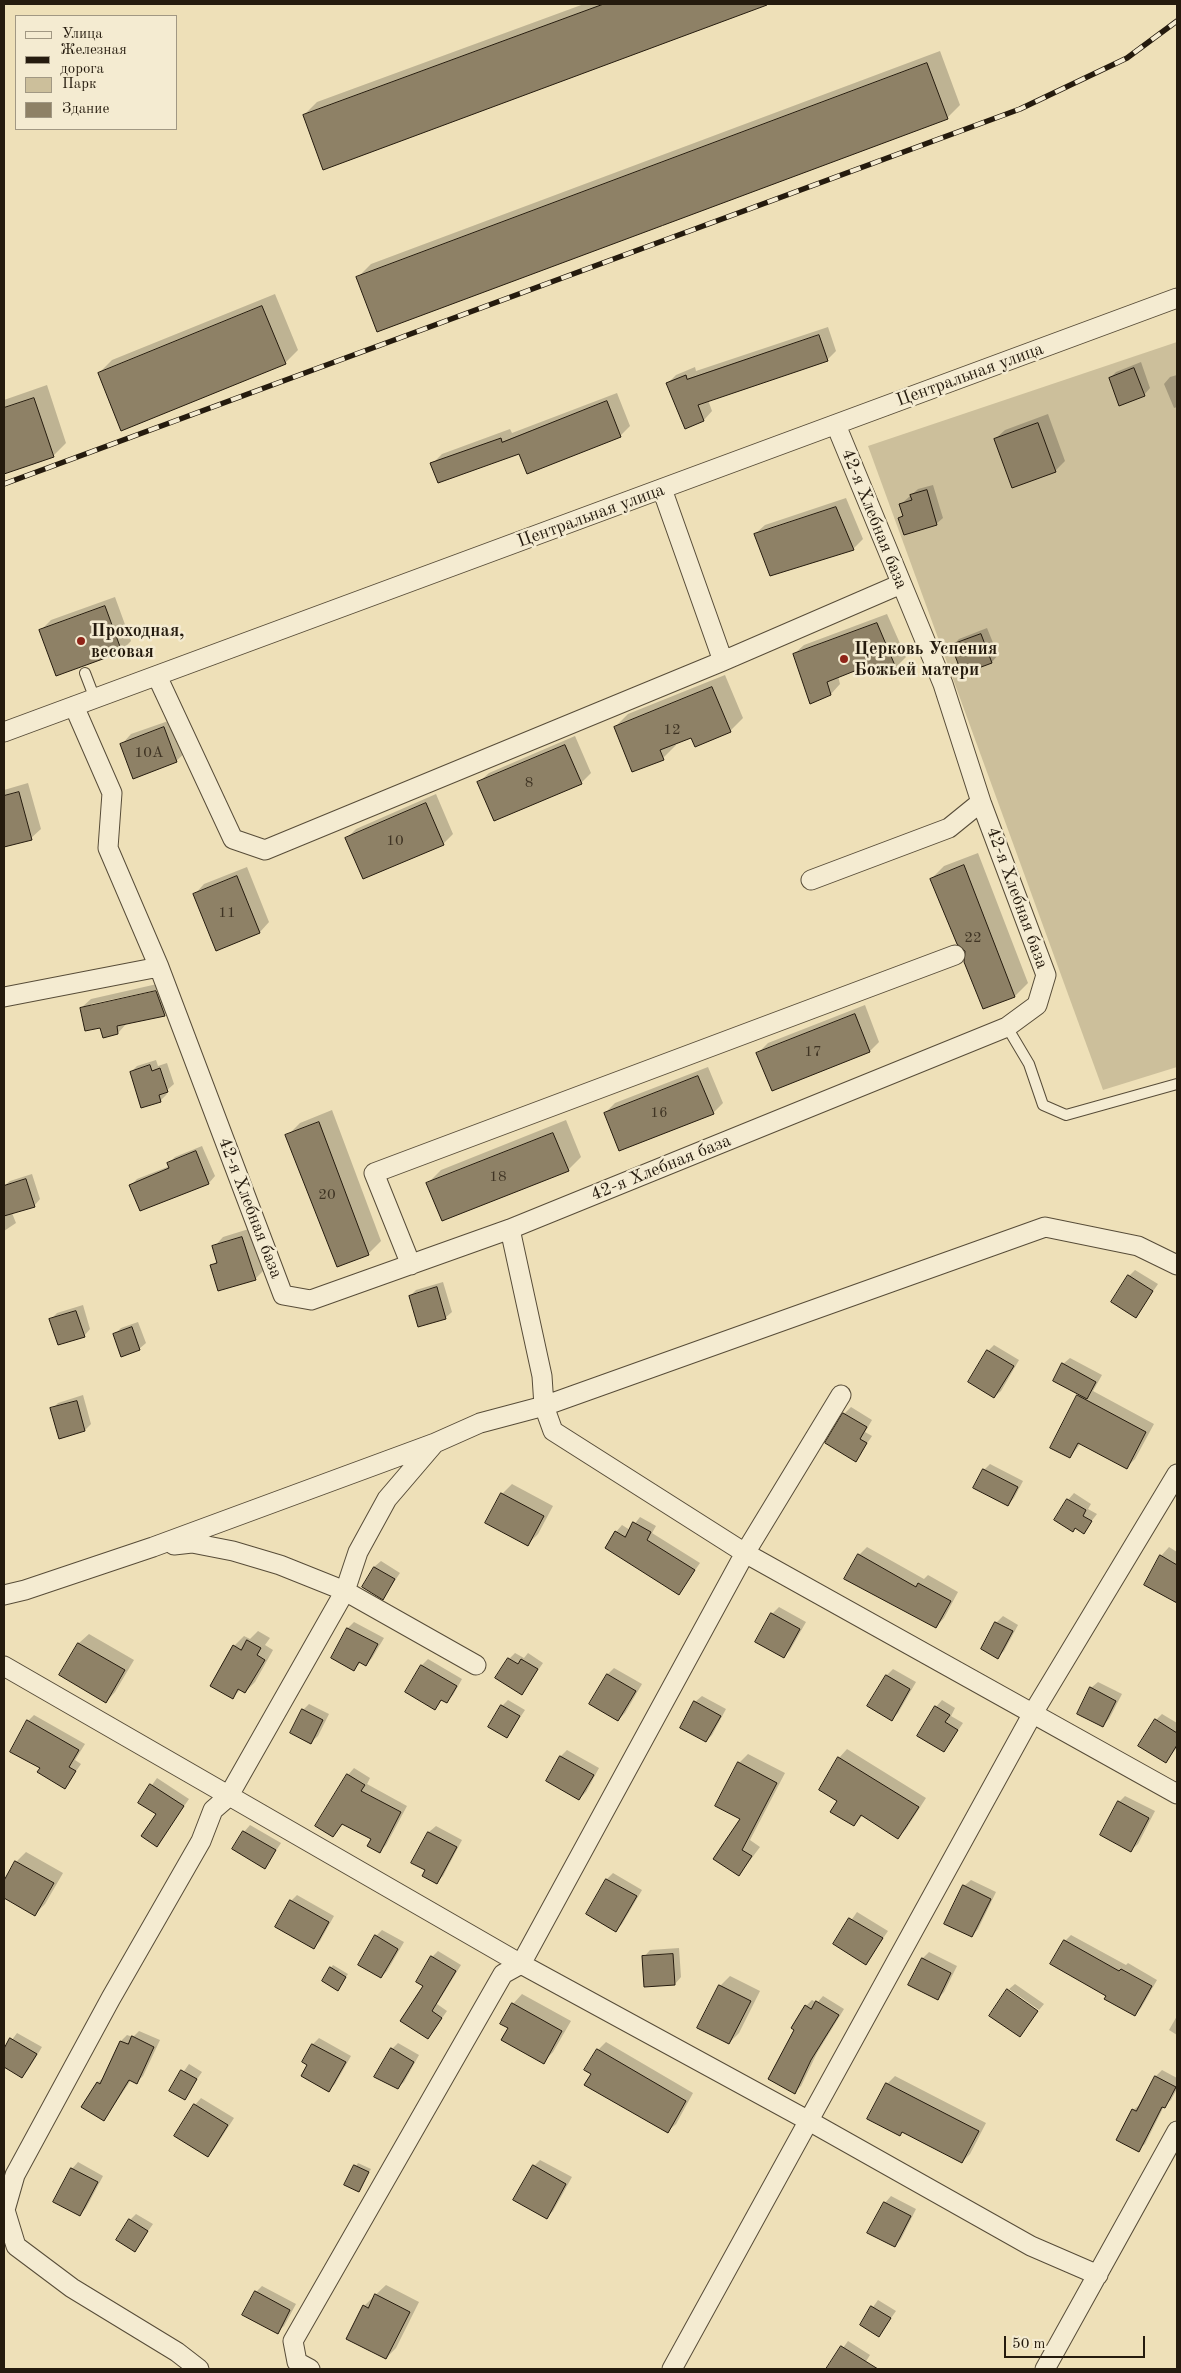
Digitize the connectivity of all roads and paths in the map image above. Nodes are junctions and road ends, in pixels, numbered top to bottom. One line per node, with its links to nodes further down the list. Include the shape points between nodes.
1 (1177, 298): 2 (street, Центральная улица)
2 (836, 425): 3 (street, Центральная улица); 4 (street, 42-я Хлебная база)
3 (662, 489): 5 (street); 7 (street, Центральная улица)
4 (901, 584): 5 (street); 11 (street, 42-я Хлебная база, via 943,684)
5 (723, 661): 7 (street, via 265,850 233,839)
6 (85, 673): 8 (lane)
7 (157, 676): 8 (street, Центральная улица)
8 (95, 699): 9 (street, Центральная улица)
9 (74, 706): 10 (street, Центральная улица); 14 (street, 42-я Хлебная база, via 112,793 108,848)
10 (4, 732)
11 (981, 802): 12 (street, via 950,828); 16 (street, 42-я Хлебная база, via 1046,975 1037,1005)
12 (812, 880)
13 (955, 955): 19 (street, via 374,1173)
14 (159, 967): 15 (street); 19 (street, 42-я Хлебная база, via 283,1295 311,1300)
15 (4, 997)
16 (1007, 1027): 17 (lane, via 1029,1064 1043,1105 1066,1115); 18 (street, 42-я Хлебная база)
17 (1177, 1084)
18 (510, 1229): 19 (street, 42-я Хлебная база); 22 (street, via 542,1376)
19 (411, 1265)
20 (1177, 1265): 22 (street, via 1138,1246 1046,1227)
21 (841, 1395): 26 (street)
22 (544, 1406): 23 (street, via 480,1423); 26 (street, via 553,1431)
23 (435, 1443): 25 (street); 27 (street, via 387,1499 358,1552)
24 (1177, 1474): 31 (street)
25 (153, 1547): 27 (street, via 192,1543 233,1551 280,1565); 28 (street)
26 (745, 1553): 31 (street); 34 (street)
27 (345, 1591): 29 (street); 33 (street)
28 (4, 1595)
29 (476, 1665)
30 (4, 1666): 33 (street)
31 (1033, 1713): 32 (street); 35 (street)
32 (1177, 1794)
33 (228, 1797): 34 (street); 38 (street, via 213,1810 201,1841 15,2175 5,2210 16,2246 72,2288 177,2352)
34 (521, 1964): 35 (street); 39 (street, via 504,1974 293,2341 297,2362)
35 (808, 2121): 37 (street, via 1031,2246); 40 (street)
36 (1177, 2131): 37 (street)
37 (1098, 2275): 41 (street)
38 (199, 2369)
39 (310, 2369)
40 (672, 2369)
41 (1046, 2369)

